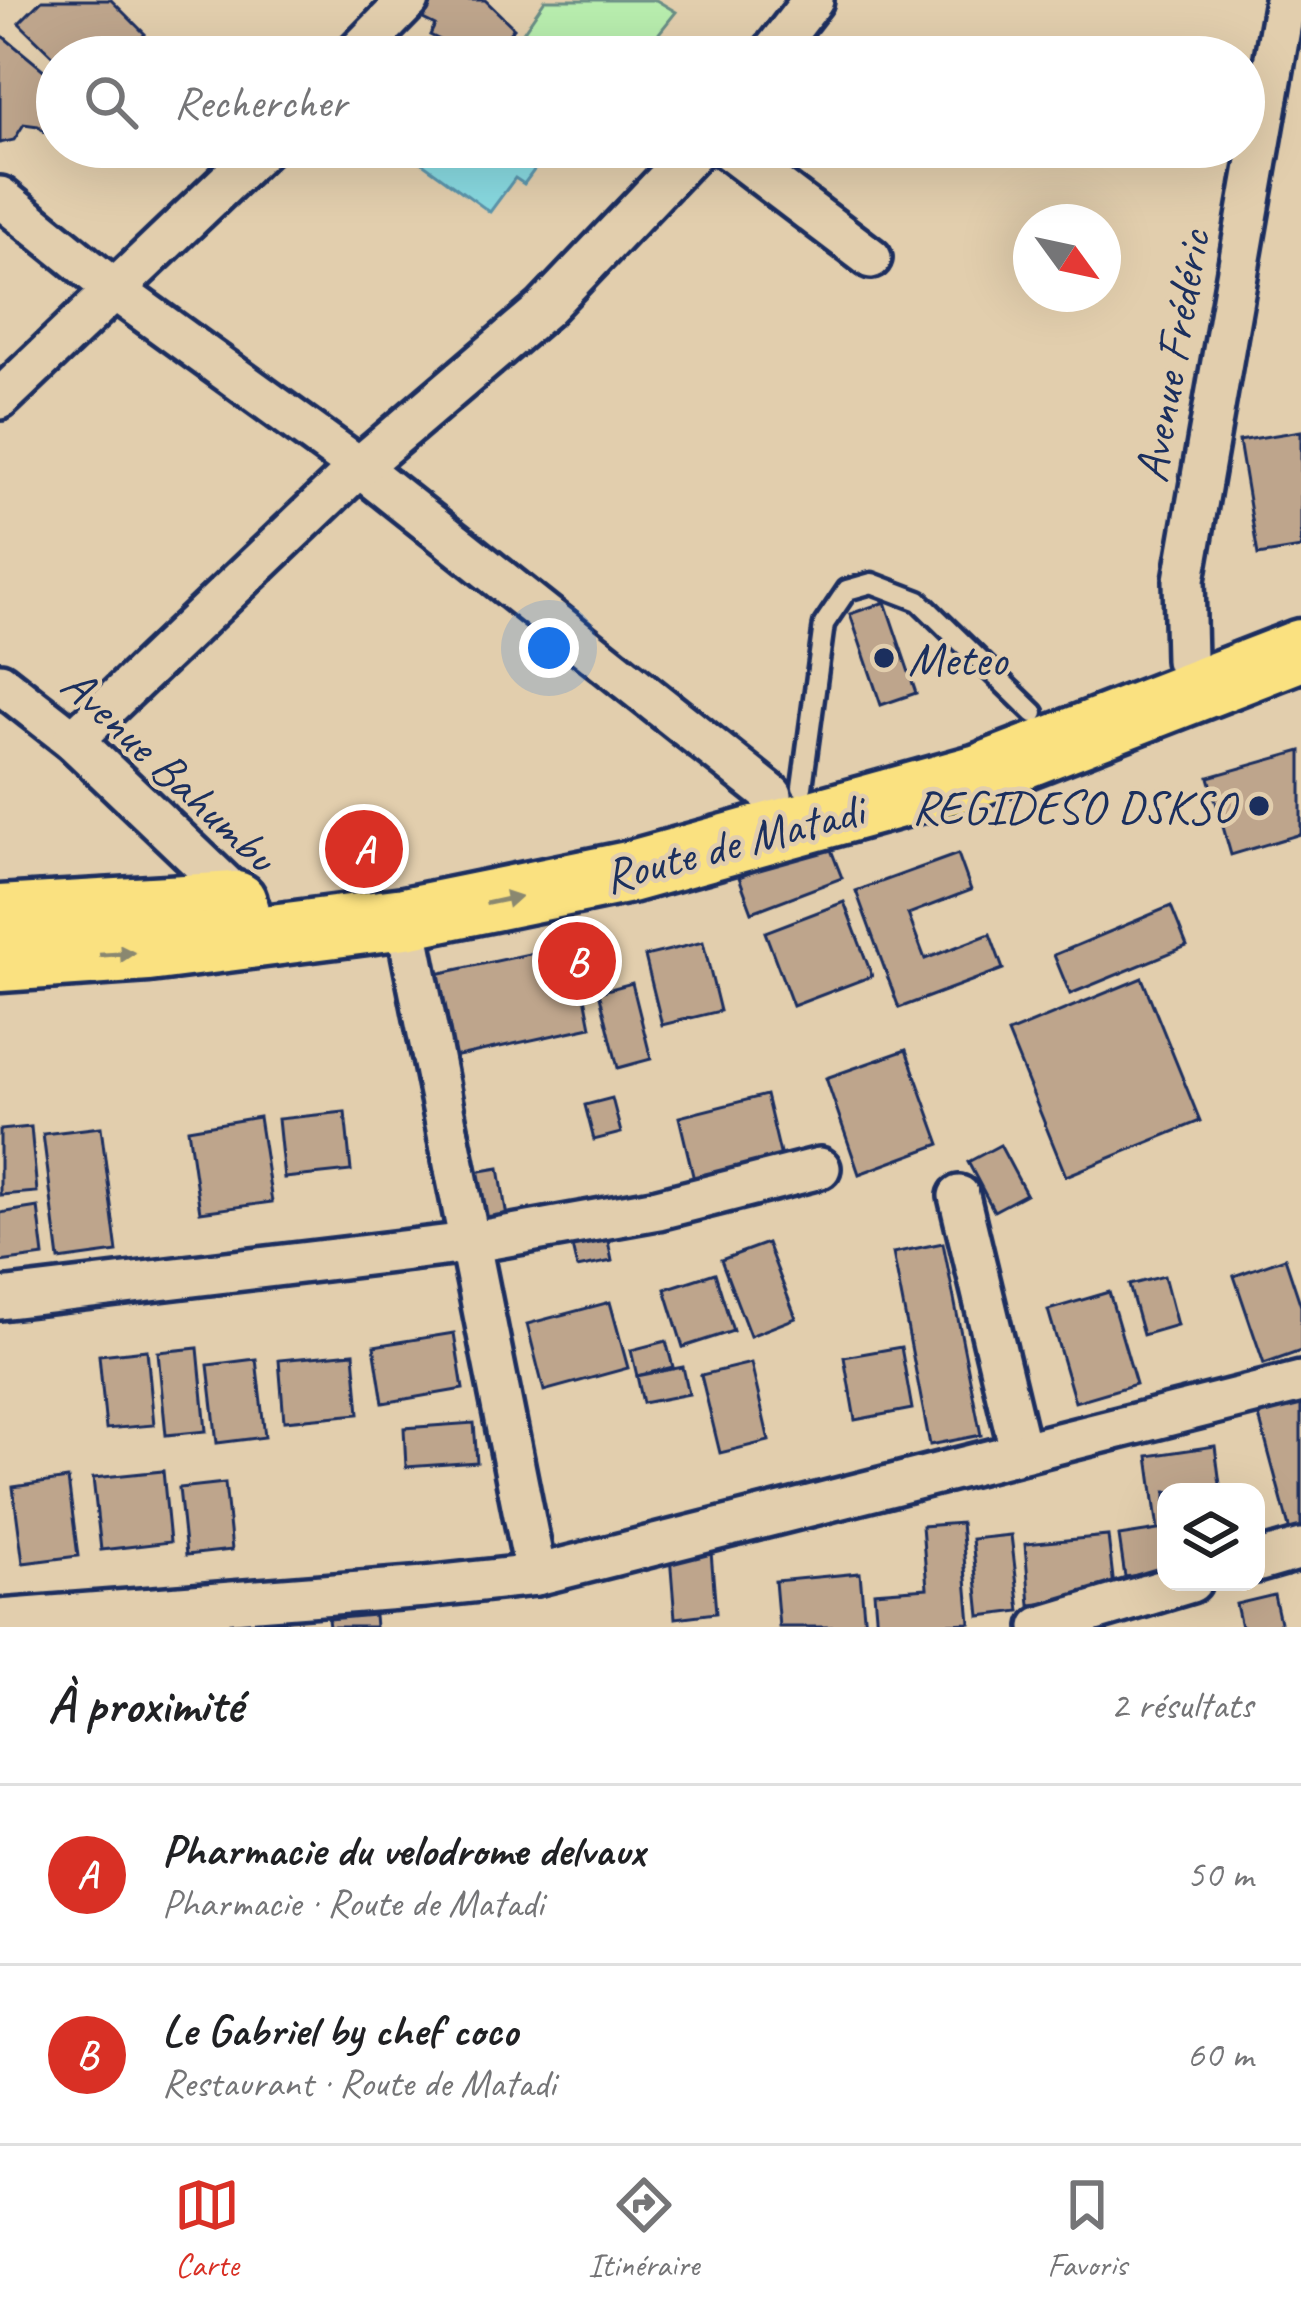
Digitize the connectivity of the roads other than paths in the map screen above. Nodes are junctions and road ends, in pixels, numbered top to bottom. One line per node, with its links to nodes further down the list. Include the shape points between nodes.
1 (409, 0): 4 (street)
2 (813, 0): 5 (street)
3 (1285, 0): 6 (street, Avenue Frédéric)
4 (374, 36)
5 (785, 36)
6 (1265, 115)
7 (242, 168): 13 (street)
8 (678, 168): 15 (street, via 544,309)
9 (752, 168): 12 (street)
10 (1256, 168): 18 (street, Avenue Frédéric, via 1184,580)
11 (0, 197): 13 (street)
12 (871, 258)
13 (116, 291): 14 (street); 15 (street)
14 (0, 399)
15 (359, 467): 21 (street); 22 (street)
16 (1301, 621): 18 (main road, Route de Matadi)
17 (1301, 650): 22 (main road, Route de Matadi, via 979,775)
18 (1186, 660): 20 (main road, Route de Matadi)
19 (0, 682): 21 (street, Avenue Bahumbu)
20 (1034, 713): 22 (main road, Route de Matadi); 22 (lane, via 920,601 872,583 848,590 824,623)
21 (73, 740): 24 (street, Avenue Bahumbu)
22 (820, 791): 24 (main road, Route de Matadi); 25 (main road, Route de Matadi, one-way to 22, via 629,872)
23 (0, 916): 24 (main road, Route de Matadi)
24 (255, 918): 25 (main road, Route de Matadi); 26 (main road, Route de Matadi, one-way to 24, via 148,951)
25 (405, 918): 29 (street)
26 (0, 961)
27 (820, 1168): 29 (street, via 658,1209)
28 (959, 1196): 32 (street)
29 (468, 1243): 30 (street); 35 (street)
30 (0, 1299)
31 (1301, 1382): 32 (street)
32 (1020, 1450): 35 (street)
33 (1301, 1549): 34 (street)
34 (1265, 1559)
35 (536, 1575): 37 (street)
36 (1161, 1591): 38 (street)
37 (0, 1620)
38 (1041, 1627)

